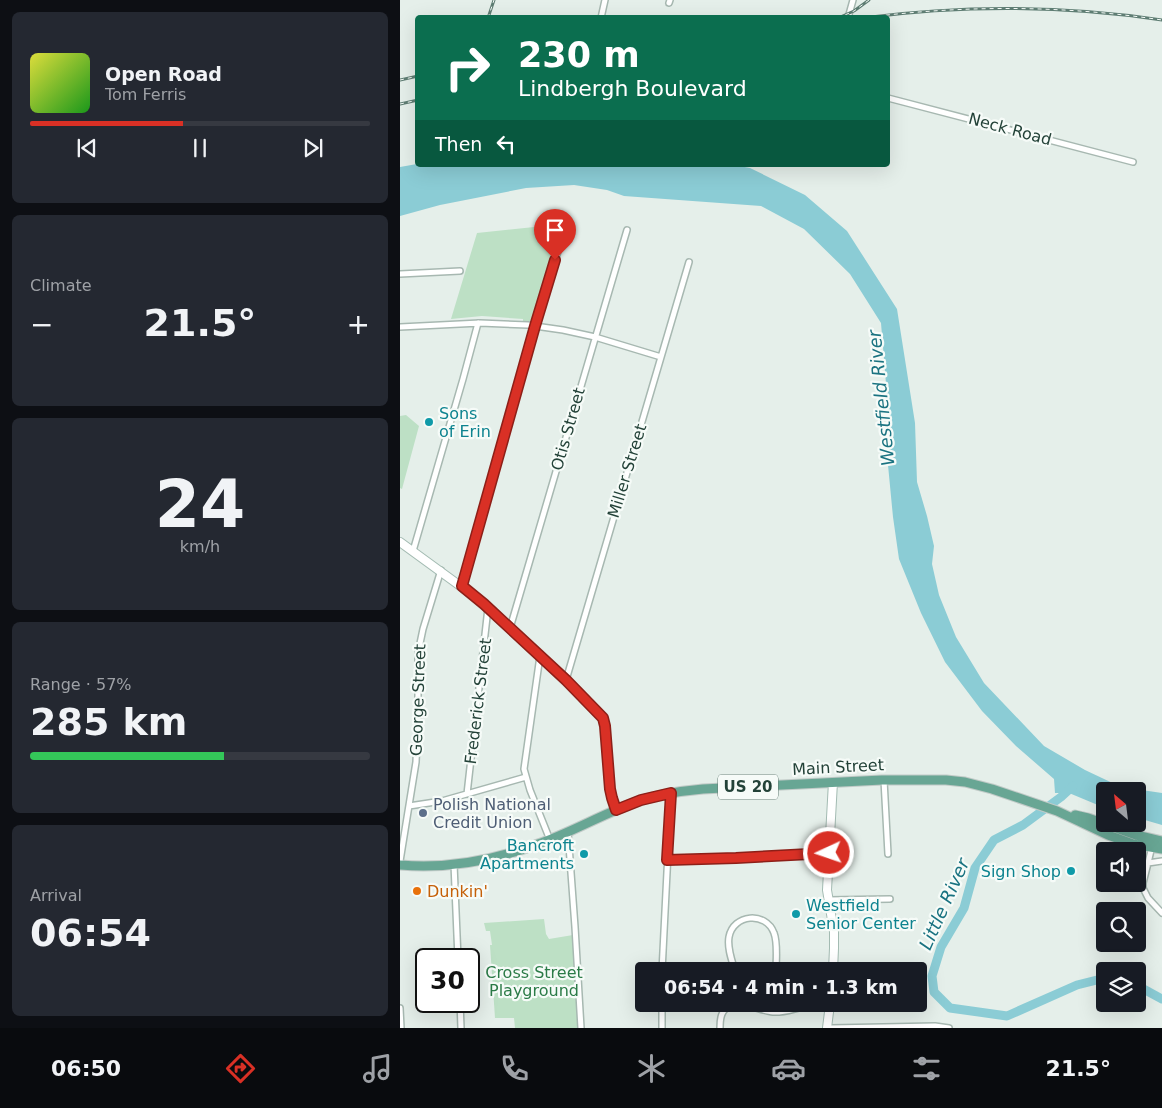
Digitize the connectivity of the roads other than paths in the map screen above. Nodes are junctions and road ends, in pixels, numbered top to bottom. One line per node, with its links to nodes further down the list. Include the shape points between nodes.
1 (605, 0): 3 (street)
2 (853, 0): 4 (street)
3 (602, 15)
4 (849, 15)
5 (890, 99): 6 (street, Neck Road)
6 (1133, 162)
7 (627, 230): 15 (street, Otis Street)
8 (560, 232): 13 (street, via 560,244)
9 (689, 262): 16 (street, Miller Street)
10 (460, 270): 11 (street)
11 (400, 274)
12 (478, 323): 13 (street); 14 (street); 18 (street)
13 (535, 326): 15 (street); 20 (street)
14 (400, 327)
15 (595, 337): 16 (street); 22 (street, Otis Street)
16 (661, 357): 24 (street, Miller Street)
17 (400, 542): 18 (street)
18 (413, 551): 19 (street)
19 (441, 570): 20 (street); 30 (street, George Street, via 418,653 416,756)
20 (462, 586): 21 (street)
21 (488, 608): 22 (street); 29 (street, Frederick Street)
22 (510, 628): 23 (street)
23 (540, 656): 24 (street); 25 (street, via 524,769)
24 (566, 680): 31 (street, via 604,720 610,789)
25 (526, 777): 29 (street); 33 (street)
26 (884, 780): 27 (main road, Main Street / US 20); 34 (main road, Main Street / US 20, via 965,782 1088,818); 37 (street)
27 (833, 782): 28 (main road, Main Street / US 20, via 703,788); 36 (street)
28 (671, 793): 31 (main road, Main Street / US 20); 38 (street)
29 (467, 794): 30 (street)
30 (409, 806): 39 (street, George Street)
31 (616, 810): 32 (main road, Main Street / US 20)
32 (568, 832): 33 (main road, Main Street / US 20); 59 (street)
33 (550, 840): 42 (main road, Main Street / US 20, via 505,854)
34 (1155, 842): 35 (main road, US 20); 41 (street)
35 (1162, 849)
36 (829, 853): 38 (street); 45 (street)
37 (888, 854)
38 (667, 860): 48 (street)
39 (400, 861)
40 (1162, 861): 41 (street)
41 (1148, 863): 46 (street, via 1143,888)
42 (454, 864): 43 (main road, Main Street / US 20); 47 (street)
43 (400, 865)
44 (890, 899): 45 (street)
45 (829, 900): 51 (street, via 834,932)
46 (1162, 913)
47 (458, 948)
48 (662, 962)
49 (733, 962): 50 (street, via 729,935 738,922 752,918 767,922 774,932)
50 (776, 962)
51 (833, 962)
52 (400, 1008): 57 (street)
53 (662, 1012): 60 (street)
54 (723, 1012): 61 (street)
55 (830, 1012): 62 (street)
56 (460, 1013): 58 (street)
57 (401, 1028)
58 (461, 1028)
59 (580, 1028)
60 (662, 1028)
61 (720, 1028)
62 (829, 1028): 63 (street)
63 (949, 1028)

